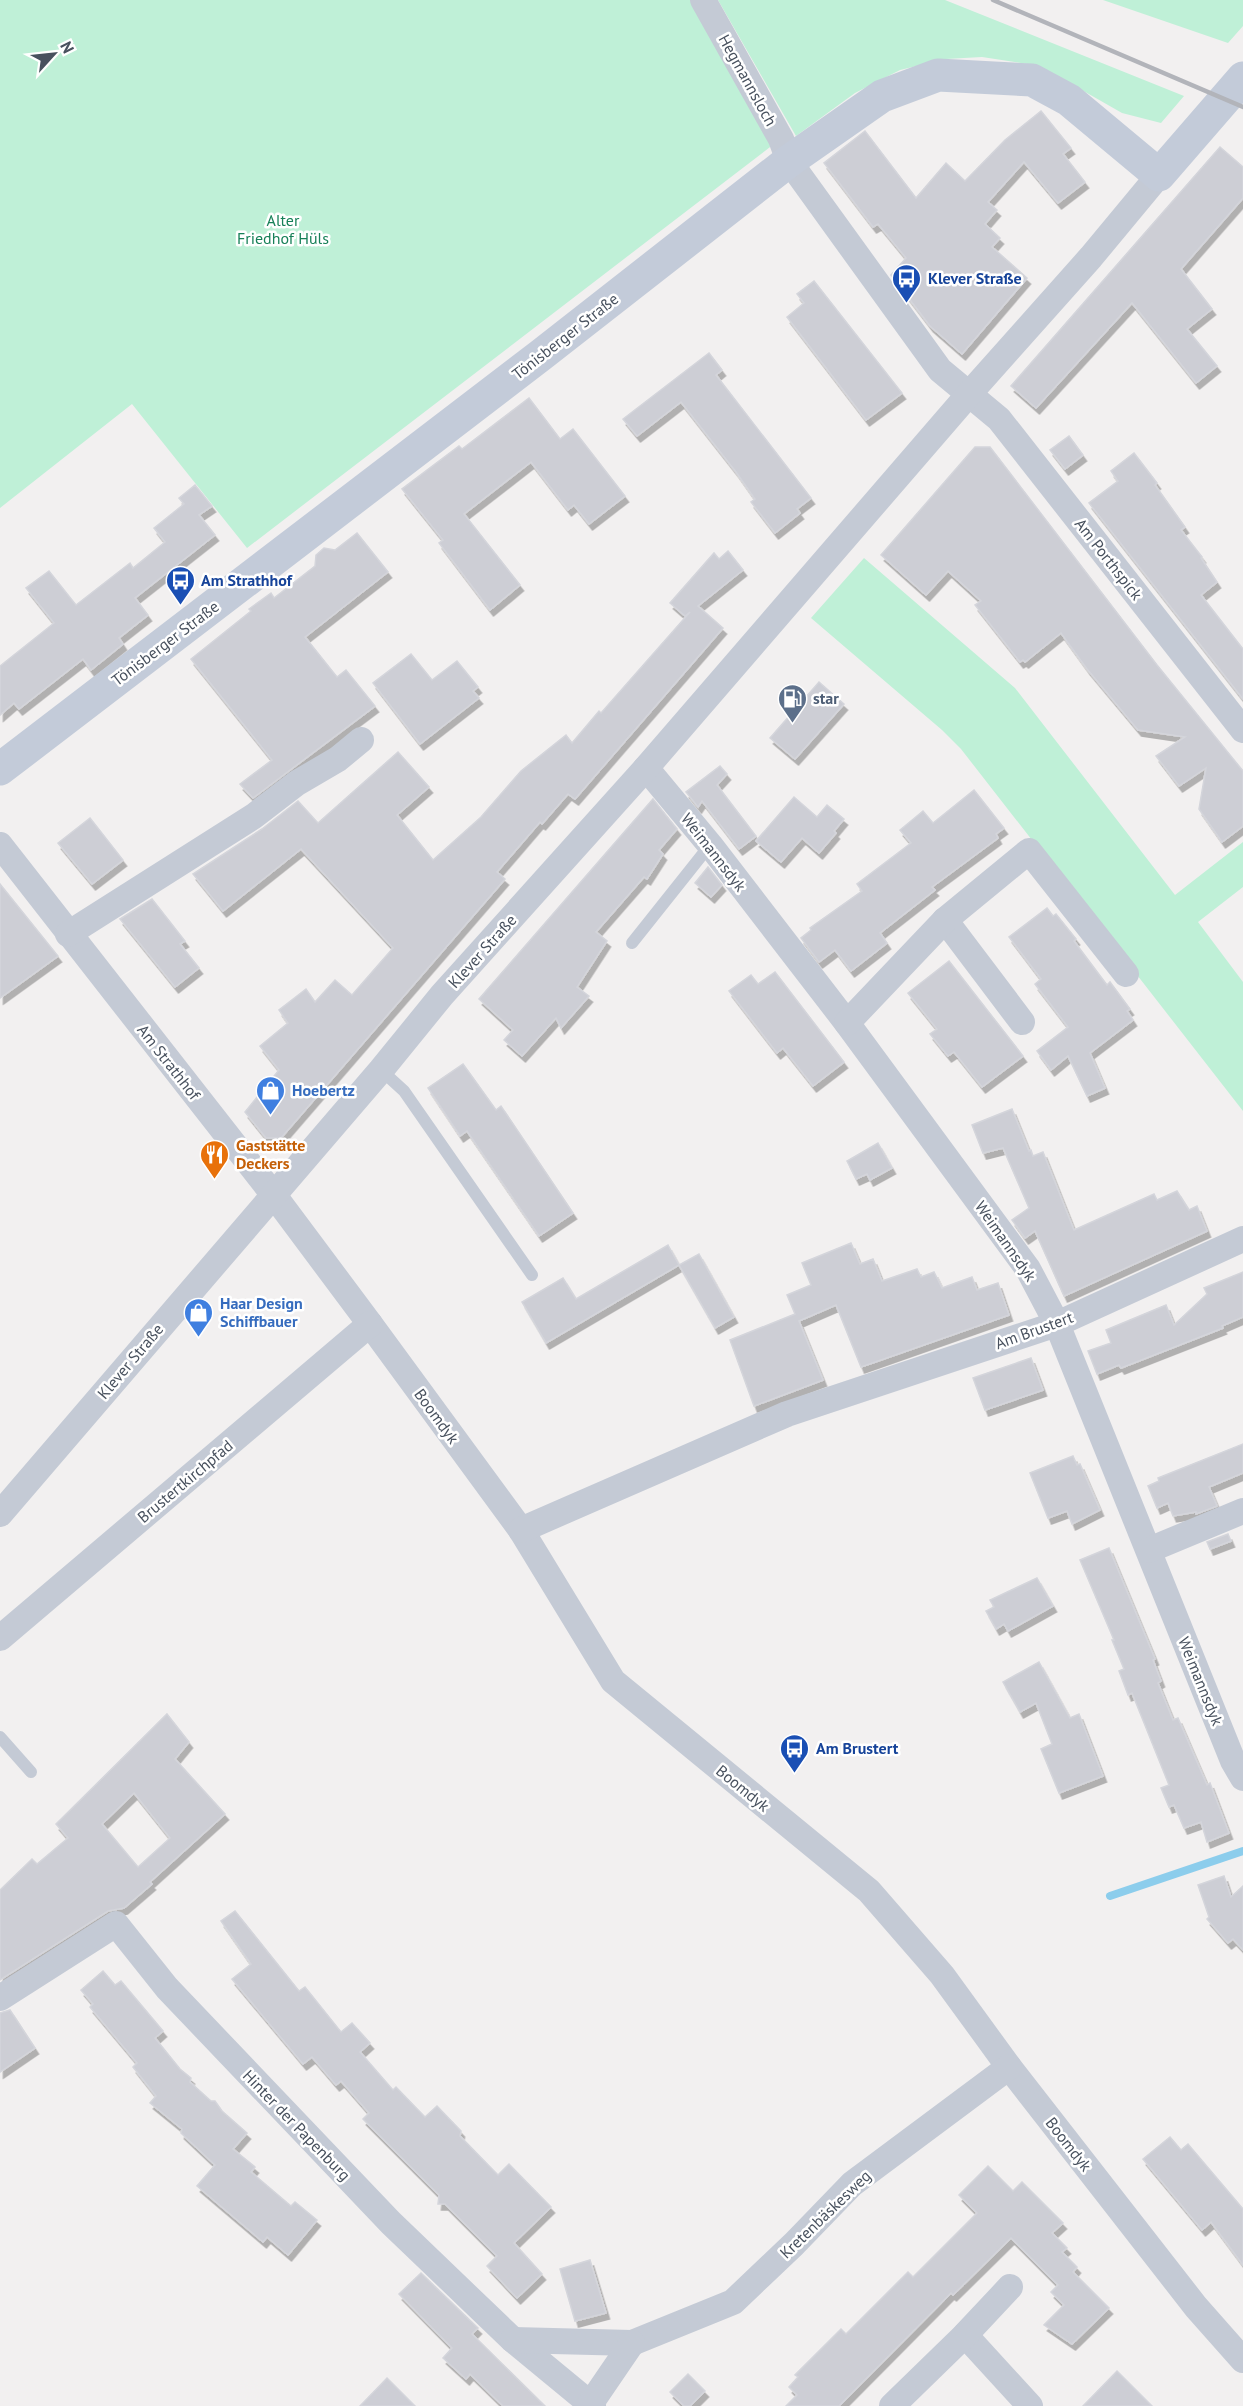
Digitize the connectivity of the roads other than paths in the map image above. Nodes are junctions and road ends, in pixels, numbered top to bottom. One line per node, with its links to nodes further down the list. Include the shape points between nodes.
1 (704, 0): 3 (street, Hegmannsloch)
2 (1243, 78): 4 (street, Klever Straße)
3 (789, 160): 4 (street, Tönisberger Straße, via 882,96 938,75 1032,80 1069,100); 5 (street, via 940,370); 9 (street, Tönisberger Straße, via 541,356)
4 (1159, 175): 5 (street, Klever Straße, via 1091,258)
5 (969, 394): 6 (street, Am Porthspick, via 999,419); 8 (street, Klever Straße)
6 (1243, 730)
7 (361, 740): 13 (street, via 254,816)
8 (646, 768): 11 (street, Weimannsdyk); 18 (street, Klever Straße, via 442,995)
9 (0, 769)
10 (0, 845): 13 (street, Am Strathhof)
11 (710, 845): 14 (lane); 17 (street, Weimannsdyk)
12 (945, 920): 15 (street, via 1029,851); 16 (street); 17 (street)
13 (68, 934): 19 (street, Am Strathhof)
14 (632, 943)
15 (1126, 974)
16 (1022, 1022)
17 (847, 1023): 23 (street, Weimannsdyk, via 1028,1269)
18 (381, 1070): 19 (street, Klever Straße); 21 (lane, via 404,1091)
19 (273, 1194): 22 (street, Boomdyk); 25 (street, Klever Straße)
20 (1243, 1239): 23 (street, Am Brustert)
21 (532, 1275)
22 (370, 1324): 26 (street, Boomdyk); 28 (street, Brustertkirchpfad)
23 (1057, 1324): 26 (street, Am Brustert, via 787,1414); 27 (street, Weimannsdyk)
24 (1243, 1511): 27 (street)
25 (0, 1514)
26 (520, 1530): 33 (street, Boomdyk, via 613,1681 868,1891 942,1975)
27 (1149, 1550): 31 (street, Weimannsdyk)
28 (0, 1638)
29 (0, 1737): 30 (lane)
30 (31, 1772)
31 (1243, 1778)
32 (0, 1998): 36 (street, Hinter der Papenburg, via 116,1924 167,1988 390,2223)
33 (1009, 2067): 37 (street, Kretenbäskesweg, via 852,2184 733,2302); 38 (street, Boomdyk, via 1196,2307)
34 (1010, 2287): 35 (street)
35 (965, 2335): 40 (street); 41 (street)
36 (513, 2340): 37 (street, Kretenbäskesweg); 39 (street, Hinter der Papenburg)
37 (632, 2343): 39 (street)
38 (1243, 2360)
39 (591, 2405)
40 (892, 2406)
41 (1030, 2406)

